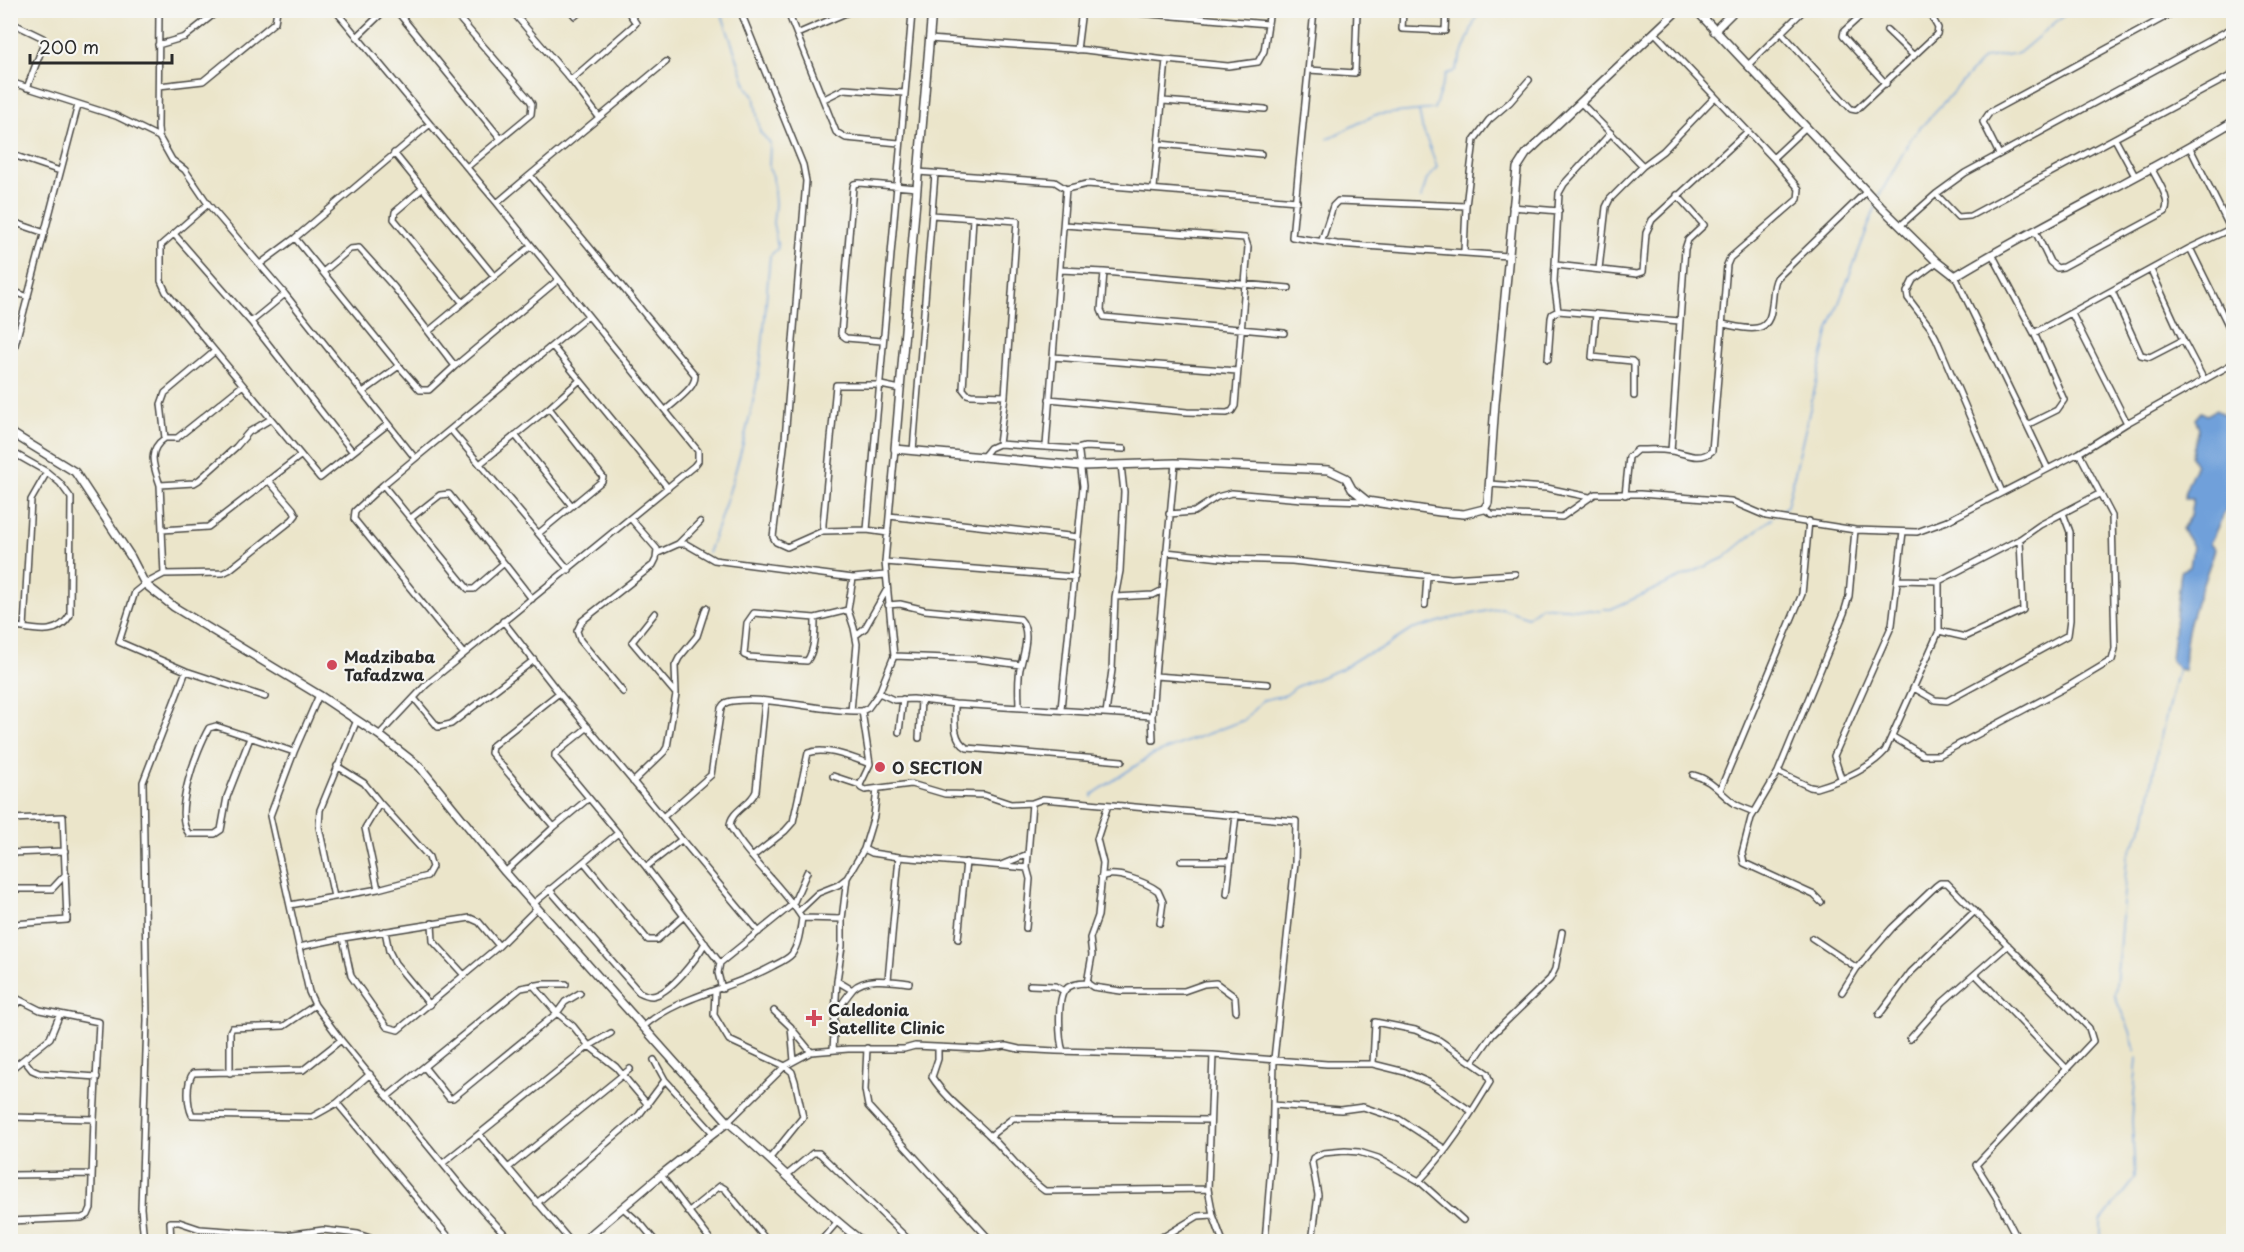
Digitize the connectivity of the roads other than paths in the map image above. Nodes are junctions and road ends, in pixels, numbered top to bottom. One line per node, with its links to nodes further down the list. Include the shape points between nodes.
1 (159, 10): 42 (street)
2 (219, 10): 42 (street, via 185,37)
3 (277, 10): 54 (street, via 275,22 203,81)
4 (335, 10): 40 (street)
5 (385, 10): 40 (street)
6 (396, 10): 70 (street)
7 (452, 10): 70 (street, via 532,104 531,114)
8 (511, 10): 50 (street)
9 (570, 10): 10 (street, via 575,16)
10 (582, 10)
11 (627, 10): 50 (street, via 636,23)
12 (740, 10): 220 (street, via 806,181 773,537 787,547)
13 (787, 10): 39 (street)
14 (853, 10): 39 (street)
15 (896, 10): 31 (street)
16 (932, 10): 41 (street)
17 (1082, 10): 43 (street)
18 (1103, 10): 33 (street)
19 (1270, 10): 33 (street)
20 (1314, 10): 48 (street)
21 (1357, 10): 48 (street, via 1355,73)
22 (1403, 10): 23 (street, via 1402,29 1445,31)
23 (1446, 10)
24 (1678, 10): 37 (street)
25 (1696, 10): 36 (street)
26 (1735, 10): 36 (street)
27 (1804, 10): 38 (street)
28 (1867, 10): 53 (street, via 1843,36)
29 (1928, 10): 44 (street, via 1938,28 1937,34)
30 (2178, 10): 78 (street, via 1990,112 1983,122)
31 (914, 12): 56 (street)
32 (10, 22): 55 (street, via 43,38)
33 (1269, 24): 45 (street, via 1258,62 1228,66)
34 (2234, 27): 78 (street)
35 (1887, 30): 44 (street)
36 (1714, 31): 47 (street)
37 (1654, 32): 57 (street); 60 (street)
38 (1781, 32): 47 (street); 53 (street, via 1851,109 1860,109)
39 (797, 34): 58 (street)
40 (357, 37): 65 (street)
41 (929, 39): 43 (street); 84 (street)
42 (158, 45): 54 (street)
43 (1077, 50): 45 (street)
44 (1914, 56): 53 (street)
45 (1166, 60): 59 (street)
46 (666, 62): 63 (street)
47 (1748, 65): 66 (street)
48 (1309, 70): 96 (street)
49 (2234, 74): 71 (street)
50 (572, 80): 63 (street)
51 (1529, 80): 99 (street, via 1477,134)
52 (10, 82): 55 (street)
53 (1886, 84)
54 (159, 86): 69 (street)
55 (27, 88): 61 (street)
56 (904, 93): 58 (street, via 844,89); 72 (street)
57 (1715, 97): 67 (street); 80 (street, via 1663,151)
58 (824, 99): 72 (street, via 841,136)
59 (1163, 101): 62 (street); 73 (street)
60 (1581, 103): 68 (street); 100 (street, via 1526,154 1518,168)
61 (78, 105): 69 (street, via 116,116); 83 (street)
62 (1265, 109)
63 (599, 117): 86 (street)
64 (2234, 122): 74 (street)
65 (430, 124): 75 (street); 81 (street)
66 (1806, 127): 79 (street); 93 (street)
67 (1747, 132): 79 (street); 95 (street)
68 (1611, 134): 80 (street); 101 (street, via 1561,188)
69 (159, 137): 98 (street, via 172,160 185,170)
70 (501, 139): 81 (street)
71 (2115, 139): 87 (street); 94 (street, via 1964,218 1954,214)
72 (900, 143): 88 (street)
73 (1160, 144): 77 (street); 91 (street)
74 (2190, 148): 82 (street); 107 (street)
75 (394, 153): 89 (street); 112 (street)
76 (10, 154): 83 (street)
77 (1261, 154)
78 (1999, 154): 94 (street)
79 (1773, 158): 143 (street, via 1800,193 1798,199 1730,258)
80 (1643, 165): 122 (street, via 1606,207)
81 (467, 167): 97 (street)
82 (2151, 167): 87 (street); 108 (street, via 2166,199 2165,212 2057,268)
83 (60, 171): 109 (street)
84 (918, 172): 85 (street); 90 (street)
85 (935, 174): 92 (street, via 1055,182); 102 (street)
86 (530, 175): 97 (street); 170 (street, via 695,375 695,382)
87 (2135, 176): 108 (street)
88 (896, 186): 90 (street); 150 (street); 150 (street, via 859,183 853,187 841,334 846,338)
89 (423, 188): 127 (street); 136 (street, via 395,212 394,219)
90 (917, 188): 164 (street)
91 (1154, 188): 92 (street, via 1087,184); 96 (street)
92 (1066, 189): 105 (street)
93 (1867, 190): 106 (street); 143 (street, via 1778,278 1772,290 1772,312 1765,324 1756,328)
94 (1936, 194): 106 (street)
95 (1677, 195): 122 (street, via 1648,227 1643,272); 141 (street, via 1704,225 1686,245)
96 (1297, 201): 113 (street, via 1292,237)
97 (497, 203): 114 (street)
98 (208, 204): 110 (street); 120 (street)
99 (1466, 206): 113 (street, via 1338,201); 116 (street)
100 (1512, 207): 101 (street); 118 (street)
101 (1558, 211): 121 (street)
102 (932, 215): 103 (street); 186 (street)
103 (973, 218): 166 (street, via 963,389 970,395); 166 (street, via 1017,221)
104 (10, 221): 109 (street)
105 (1064, 225): 123 (street); 130 (street, via 1243,236 1248,247)
106 (1901, 225): 119 (street)
107 (2230, 230): 111 (street); 115 (street)
108 (2035, 231): 117 (street)
109 (45, 233): 135 (street)
110 (174, 234): 142 (street); 152 (street, via 161,245 161,281)
111 (2234, 236)
112 (295, 238): 120 (street); 125 (street)
113 (1322, 240): 116 (street)
114 (531, 246): 127 (street); 129 (street)
115 (2190, 248): 124 (street); 148 (street)
116 (1464, 251): 118 (street)
117 (1992, 254): 128 (street); 147 (street)
118 (1508, 256): 199 (street)
119 (1936, 262): 128 (street); 203 (street, via 1913,280 1908,298 1936,338)
120 (260, 264): 134 (street)
121 (1556, 265): 122 (street); 137 (street)
122 (1599, 269)
123 (1060, 270): 126 (street); 153 (street)
124 (2151, 270): 133 (street); 149 (street)
125 (323, 272): 145 (street, via 350,249 359,248); 157 (street)
126 (1104, 272): 130 (street); 144 (street, via 1104,317)
127 (494, 276): 136 (street)
128 (1955, 276): 174 (street)
129 (558, 280): 140 (street); 158 (street)
130 (1244, 284): 131 (street); 144 (street)
131 (1289, 288)
132 (10, 290): 135 (street)
133 (2112, 291): 139 (street); 149 (street, via 2141,355 2150,357)
134 (285, 294): 142 (street); 165 (street)
135 (28, 297): 155 (street)
136 (462, 302): 145 (street)
137 (1558, 312): 138 (street); 154 (street, via 1551,318)
138 (1596, 314): 141 (street); 167 (street, via 1592,357 1632,361)
139 (2072, 314): 147 (street); 172 (street)
140 (588, 316): 151 (street); 170 (street)
141 (1680, 321): 187 (street)
142 (251, 322): 185 (street)
143 (1724, 324): 187 (street, via 1712,451 1698,457)
144 (1241, 328): 146 (street); 159 (street)
145 (429, 330): 158 (street)
146 (1284, 333)
147 (2034, 333): 174 (street, via 2064,400 2057,410)
148 (2234, 337)
149 (2183, 340): 161 (street)
150 (882, 341): 163 (street)
151 (553, 347): 160 (street); 175 (street)
152 (214, 352): 162 (street); 178 (street, via 165,393 161,404)
153 (1053, 357): 159 (street); 168 (street)
154 (1548, 359)
155 (11, 362)
156 (2234, 363): 161 (street)
157 (399, 366): 158 (street, via 425,391); 165 (street)
158 (455, 366)
159 (1237, 371): 168 (street, via 1235,406 1227,413)
160 (580, 380): 169 (street); 202 (street)
161 (2204, 380): 172 (street)
162 (243, 385): 171 (street); 178 (street, via 177,438)
163 (881, 385): 164 (street); 218 (street); 220 (street, via 836,386)
164 (900, 389): 181 (street)
165 (363, 392): 173 (street)
166 (1005, 396): 179 (street)
167 (1634, 396)
168 (1049, 399): 180 (street)
169 (549, 408): 177 (street); 208 (street, via 603,477)
170 (666, 410): 202 (street, via 698,451 694,466)
171 (271, 419): 189 (street); 200 (street, via 249,432 194,483)
172 (2127, 423): 188 (street)
173 (388, 424): 185 (street); 190 (street)
174 (2027, 424): 196 (street)
175 (451, 430): 190 (street); 192 (street)
176 (10, 432): 240 (street, via 75,472)
177 (515, 435): 192 (street); 208 (street)
178 (165, 438): 200 (street, via 156,446 152,458)
179 (999, 444): 180 (street); 191 (street)
180 (1046, 446): 182 (street)
181 (895, 449): 186 (street); 212 (street)
182 (1077, 449): 183 (street); 195 (street)
183 (1124, 449)
184 (10, 451): 197 (street)
185 (352, 451): 189 (street, via 320,478)
186 (913, 451): 191 (street)
187 (1671, 451): 205 (street, via 1632,453)
188 (2079, 453): 196 (street); 204 (street)
189 (300, 456): 198 (street)
190 (415, 458): 201 (street)
191 (982, 458): 195 (street)
192 (481, 463): 223 (street)
193 (1175, 463): 194 (street); 207 (street, via 1329,470 1346,478); 210 (street)
194 (1120, 465): 195 (street); 243 (street, via 1124,492)
195 (1081, 466): 224 (street)
196 (2048, 469): 203 (street)
197 (47, 472): 253 (street, via 31,500); 253 (street, via 71,498 70,615 53,630)
198 (268, 480): 217 (street, via 208,527); 232 (street, via 293,509 296,515 292,520 223,573)
199 (1490, 484): 206 (street, via 1547,488); 209 (street)
200 (160, 485): 217 (street)
201 (383, 485): 213 (street); 256 (street, via 355,511 354,519)
202 (668, 488): 214 (street)
203 (2002, 492): 221 (street, via 1947,521 1917,532)
204 (2099, 494): 211 (street); 285 (street, via 2109,508 2112,522 2115,649 2111,661 1939,755 1923,755)
205 (1625, 495): 206 (street, via 1599,493); 215 (street, via 1731,501 1766,516)
206 (1589, 497): 209 (street, via 1562,517 1492,514)
207 (1367, 501): 209 (street, via 1464,514); 210 (street, via 1232,493 1217,497 1194,512)
208 (572, 506): 223 (street)
209 (1484, 509)
210 (1169, 513): 227 (street)
211 (2063, 513): 225 (street); 263 (street, via 2070,532 2068,635 1946,701 1935,700)
212 (889, 516): 222 (street); 224 (street)
213 (411, 518): 230 (street, via 440,495 449,494); 230 (street, via 468,588 474,589)
214 (631, 519): 228 (street); 231 (street)
215 (1809, 521): 219 (street); 300 (street, via 1802,594)
216 (700, 522): 226 (street)
217 (162, 530): 232 (street)
218 (867, 530): 220 (street); 222 (street)
219 (1855, 530): 221 (street); 293 (street, via 1845,613)
220 (823, 531)
221 (1903, 532): 238 (street)
222 (888, 533): 229 (street)
223 (539, 534): 231 (street)
224 (1078, 537): 236 (street)
225 (2020, 539): 239 (street); 254 (street, via 2024,610 1965,637)
226 (678, 544): 228 (street); 237 (street, via 686,544 714,560)
227 (1166, 552): 235 (street); 241 (street)
228 (658, 553): 264 (street, via 653,565 582,621 577,631 580,640)
229 (885, 562): 234 (street); 236 (street)
230 (504, 563): 244 (street)
231 (569, 570): 244 (street)
232 (164, 574): 240 (street)
233 (1515, 574): 235 (street)
234 (885, 575): 237 (street); 242 (street)
235 (1427, 576): 246 (street)
236 (1075, 577): 276 (street)
237 (853, 578): 248 (street)
238 (1899, 580): 239 (street); 296 (street, via 1892,625 1834,756)
239 (1939, 581): 254 (street)
240 (145, 584): 260 (street, via 135,592 119,642); 268 (street, via 174,607)
241 (1163, 590): 243 (street, via 1153,595); 261 (street)
242 (886, 591): 245 (street); 255 (street, via 865,628)
243 (1115, 597): 279 (street)
244 (532, 599): 251 (street)
245 (888, 605): 257 (street); 259 (street, via 1020,619 1026,631)
246 (1425, 605)
247 (705, 608): 267 (street, via 697,636 675,666)
248 (848, 610): 250 (street); 255 (street)
249 (655, 613): 267 (street, via 632,642)
250 (815, 618): 250 (street, via 807,662 744,654 747,623 754,613)
251 (502, 621): 256 (street); 258 (street)
252 (10, 626): 253 (street)
253 (24, 628)
254 (1939, 631): 263 (street)
255 (856, 635): 277 (street)
256 (463, 653): 270 (street)
257 (894, 656): 259 (street); 266 (street)
258 (534, 660): 265 (street); 270 (street, via 451,724 438,727)
259 (1021, 665): 275 (street)
260 (186, 671): 269 (street); 446 (street, via 143,782 147,1020 141,1208)
261 (1155, 676): 262 (street); 280 (street)
262 (1268, 684)
263 (1914, 688): 285 (street)
264 (623, 692)
265 (559, 693): 282 (street); 309 (street, via 492,747 491,753)
266 (879, 693): 271 (street); 278 (street)
267 (676, 694): 297 (street, via 667,747)
268 (320, 695): 281 (street); 289 (street)
269 (265, 697)
270 (414, 698): 284 (street)
271 (903, 699): 272 (street); 283 (street)
272 (921, 700): 274 (street); 287 (street)
273 (765, 702): 277 (street); 307 (street, via 731,701 722,705 711,775); 316 (street, via 756,791 750,803 730,822)
274 (955, 704): 275 (street); 290 (street, via 959,741 967,747)
275 (1019, 708): 276 (street)
276 (1061, 709): 279 (street)
277 (851, 711): 278 (street)
278 (862, 711): 291 (street)
279 (1106, 713): 280 (street)
280 (1152, 716): 288 (street)
281 (357, 720): 284 (street); 292 (street)
282 (588, 727): 297 (street); 301 (street, via 555,757)
283 (899, 732)
284 (379, 735): 325 (street, via 420,767)
285 (1893, 737): 296 (street, via 1877,760)
286 (249, 738): 286 (street, via 216,726 207,731 184,790 185,826 189,834 215,834 221,830 227,797); 289 (street)
287 (919, 738)
288 (1153, 740)
289 (294, 752): 337 (street, via 270,816)
290 (1122, 761)
291 (870, 764): 298 (street); 316 (street, via 840,754 808,753 793,822)
292 (337, 766): 302 (street, via 364,783); 334 (street, via 319,818)
293 (1778, 772): 296 (street, via 1810,787); 305 (street)
294 (1693, 775): 300 (street)
295 (833, 776): 298 (street)
296 (1841, 778)
297 (633, 782): 307 (street)
298 (860, 785): 299 (street, via 861,789)
299 (877, 789): 303 (street, via 911,784 945,794 984,795 1011,804); 312 (street)
300 (1720, 790): 305 (street, via 1736,804)
301 (589, 798): 309 (street); 310 (street)
302 (380, 803): 331 (street, via 365,828); 331 (street, via 428,854 432,867 421,879)
303 (1032, 803): 304 (street, via 1043,799); 315 (street)
304 (1108, 805): 306 (street); 329 (street, via 1097,839 1103,863)
305 (1755, 812): 335 (street, via 1742,853 1744,863 1814,895)
306 (1236, 815): 319 (street); 399 (street, via 1296,821)
307 (663, 817): 311 (street)
308 (10, 819): 313 (street, via 63,817)
309 (554, 827): 325 (street)
310 (618, 833): 320 (street); 323 (street)
311 (681, 840): 323 (street); 349 (street)
312 (864, 849): 317 (street); 328 (street)
313 (65, 851): 314 (street); 327 (street)
314 (10, 853)
315 (1028, 854): 322 (street); 324 (street)
316 (752, 857): 336 (street)
317 (899, 857): 321 (street); 362 (street)
318 (1181, 861): 319 (street)
319 (1231, 861): 333 (street)
320 (584, 862): 332 (street); 341 (street, via 648,940 657,940)
321 (966, 862): 322 (street); 353 (street)
322 (1000, 866): 324 (street)
323 (646, 867): 341 (street)
324 (1027, 868): 346 (street, via 1030,879)
325 (505, 872): 338 (street)
326 (807, 872): 336 (street)
327 (66, 874): 330 (street, via 52,889); 347 (street, via 68,920 14,924)
328 (847, 878): 340 (street, via 818,893); 343 (street)
329 (1101, 878): 345 (street, via 1107,874 1132,878 1158,891 1163,902); 365 (street)
330 (10, 889)
331 (378, 890): 334 (street)
332 (549, 890): 338 (street); 354 (street, via 645,996 667,989)
333 (1227, 894)
334 (334, 897): 337 (street)
335 (1821, 902)
336 (793, 904): 340 (street); 349 (street)
337 (290, 905): 357 (street)
338 (535, 906): 356 (street); 385 (street)
339 (1975, 911): 355 (street); 359 (street, via 1947,884 1939,883); 384 (street, via 1911,972)
340 (798, 912): 342 (street)
341 (683, 917): 354 (street)
342 (802, 918): 343 (street); 369 (street, via 791,956)
343 (842, 919): 363 (street)
344 (432, 923): 348 (street); 356 (street, via 474,919); 361 (street, via 433,941)
345 (1160, 923)
346 (1026, 928)
347 (10, 930)
348 (385, 931): 351 (street); 377 (street, via 395,963)
349 (759, 932): 358 (street)
350 (1562, 932): 403 (street, via 1550,979 1496,1030)
351 (343, 938): 357 (street); 377 (street, via 351,976 387,1027 398,1030)
352 (1812, 938): 359 (street)
353 (958, 939)
354 (705, 943): 358 (street)
355 (2008, 945): 360 (street); 408 (street, via 2093,1037)
356 (499, 946): 361 (street)
357 (299, 947): 376 (street)
358 (720, 963): 369 (street)
359 (1857, 968): 372 (street)
360 (1975, 974): 388 (street); 408 (street)
361 (464, 975): 377 (street)
362 (888, 980): 364 (street); 370 (street, via 860,984)
363 (837, 981): 370 (street); 383 (street)
364 (909, 983)
365 (1087, 983): 371 (street, via 1069,986); 379 (street, via 1121,991 1184,991 1216,983 1235,997)
366 (567, 984): 367 (street)
367 (533, 985): 381 (street); 406 (street, via 510,995)
368 (1030, 985): 371 (street, via 1054,986)
369 (718, 990): 385 (street, via 681,1003); 405 (street, via 714,1015 729,1040)
370 (852, 990): 383 (street)
371 (1064, 991): 390 (street, via 1060,998)
372 (1842, 992)
373 (580, 993): 381 (street)
374 (10, 995): 375 (street)
375 (20, 1001): 380 (street); 382 (street)
376 (315, 1005): 389 (street); 410 (street, via 284,1026 232,1028)
377 (430, 1005)
378 (774, 1011): 386 (street)
379 (1236, 1011)
380 (10, 1012)
381 (557, 1012): 391 (street); 406 (street, via 453,1098 444,1094)
382 (60, 1014): 400 (street, via 50,1038); 413 (street, via 99,1022)
383 (835, 1014): 394 (street)
384 (1879, 1015)
385 (644, 1026): 423 (street)
386 (790, 1027): 397 (street); 402 (street)
387 (611, 1033): 391 (street)
388 (1910, 1039)
389 (341, 1040): 410 (street, via 303,1071); 411 (street)
390 (1060, 1043): 395 (street); 396 (street)
391 (589, 1046): 412 (street); 425 (street)
392 (867, 1048): 393 (street); 394 (street); 459 (street, via 868,1106)
393 (938, 1048): 395 (street, via 1006,1046); 426 (street, via 933,1077 939,1088)
394 (833, 1050): 397 (street)
395 (1056, 1051): 396 (street)
396 (1063, 1051): 398 (street)
397 (811, 1052): 402 (street)
398 (1212, 1055): 399 (street); 422 (street)
399 (1274, 1059): 404 (street); 418 (street)
400 (24, 1060): 409 (street); 413 (street, via 39,1073)
401 (654, 1060): 414 (street)
402 (794, 1061): 405 (street)
403 (1473, 1062): 404 (street, via 1427,1034 1375,1022); 419 (street, via 1487,1073 1490,1082)
404 (1373, 1064): 419 (street, via 1430,1083)
405 (785, 1066): 423 (street); 428 (street, via 792,1072 803,1113)
406 (425, 1068): 415 (street)
407 (630, 1069): 412 (street)
408 (2067, 1069): 464 (street, via 1976,1165)
409 (10, 1070)
410 (230, 1073): 416 (street, via 193,1073 189,1078 192,1114 312,1117)
411 (370, 1074): 415 (street); 416 (street)
412 (623, 1075): 417 (street); 430 (street)
413 (97, 1077): 421 (street)
414 (665, 1080): 417 (street); 424 (street)
415 (388, 1096): 429 (street)
416 (337, 1103): 449 (street)
417 (648, 1105): 437 (street)
418 (1273, 1105): 427 (street, via 1341,1110 1363,1107 1399,1119); 462 (street)
419 (1471, 1112): 427 (street)
420 (10, 1117): 421 (street)
421 (94, 1119): 431 (street)
422 (1210, 1120): 426 (street, via 1013,1118); 436 (street)
423 (728, 1122): 424 (street); 428 (street)
424 (714, 1134): 433 (street)
425 (480, 1135): 429 (street); 430 (street)
426 (990, 1136): 436 (street, via 1045,1191)
427 (1445, 1149): 435 (street)
428 (770, 1158): 434 (street)
429 (443, 1163): 450 (street)
430 (508, 1168): 437 (street)
431 (92, 1174): 432 (street); 442 (street, via 91,1208 87,1216)
432 (10, 1175)
433 (661, 1175): 438 (street); 439 (street)
434 (787, 1175): 443 (street); 458 (street, via 813,1153 819,1153)
435 (1419, 1181): 441 (street); 463 (street, via 1359,1152 1316,1155 1312,1162 1318,1195)
436 (1208, 1189): 440 (street)
437 (537, 1203): 451 (street)
438 (623, 1208): 444 (street); 454 (street)
439 (688, 1212): 455 (street); 456 (street, via 720,1186)
440 (1213, 1215): 460 (street, via 1198,1216 1165,1236); 461 (street)
441 (1463, 1220)
442 (10, 1221)
443 (837, 1222): 445 (street); 457 (street)
444 (595, 1232): 452 (street); 453 (street)
445 (825, 1240)
446 (144, 1242)
447 (171, 1242): 448 (street, via 170,1222 201,1229 286,1235 323,1230 358,1234)
448 (376, 1242)
449 (453, 1242)
450 (512, 1242)
451 (571, 1242)
452 (582, 1242)
453 (602, 1242)
454 (656, 1242)
455 (712, 1242)
456 (768, 1242)
457 (863, 1242)
458 (911, 1242)
459 (992, 1242)
460 (1134, 1242)
461 (1223, 1242)
462 (1265, 1242)
463 (1312, 1242)
464 (2019, 1242)

